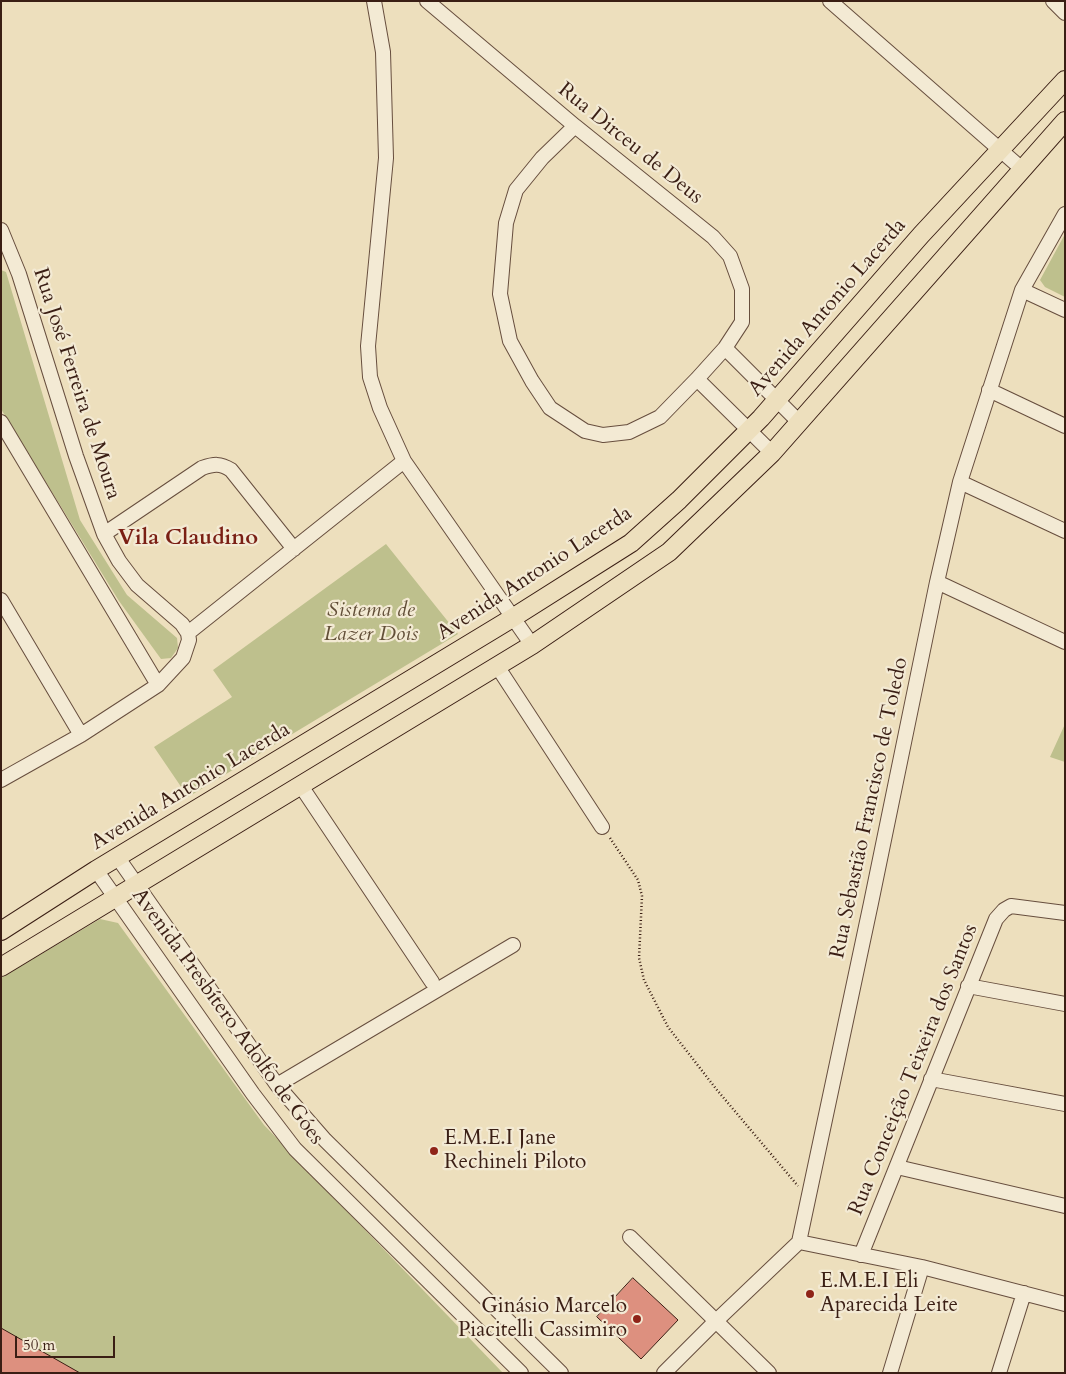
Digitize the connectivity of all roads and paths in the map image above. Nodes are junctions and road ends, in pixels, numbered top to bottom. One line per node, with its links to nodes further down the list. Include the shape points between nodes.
1 (374, 1): 24 (street, via 383,52 386,158 368,346 370,377)
2 (427, 1): 8 (street, Rua Dirceu de Deus)
3 (830, 1): 9 (street)
4 (1053, 1): 5 (street)
5 (1065, 13)
6 (1065, 80): 9 (main road, Avenida Antonio Lacerda)
7 (1065, 121): 10 (main road)
8 (575, 126): 15 (street, Rua Dirceu de Deus, via 713,237 730,256 742,289 742,322); 16 (street, Rua Dirceu de Deus, via 542,158 516,190 506,223 500,294 510,342 550,408 585,432 603,435 629,432 660,417)
9 (999, 150): 10 (street); 18 (main road, Avenida Antonio Lacerda)
10 (1022, 169): 20 (main road)
11 (1065, 214): 13 (street, Rua Sebastião Francisco de Toledo)
12 (1, 230): 27 (street, Rua José Ferreira de Moura, via 19,274)
13 (1022, 290): 14 (street); 17 (street, Rua Sebastião Francisco de Toledo)
14 (1065, 310)
15 (725, 348): 16 (street, Rua Dirceu de Deus); 18 (street)
16 (697, 379): 22 (street)
17 (989, 390): 21 (street); 25 (street, Rua Sebastião Francisco de Toledo)
18 (777, 401): 20 (street); 22 (main road, Avenida Antonio Lacerda)
19 (1, 422): 36 (street)
20 (799, 422): 23 (main road)
21 (1065, 426)
22 (749, 430): 23 (street); 31 (main road, Avenida Antonio Lacerda, via 679,500 631,542)
23 (772, 452): 34 (main road, via 669,552)
24 (404, 461): 28 (street); 31 (street)
25 (960, 482): 26 (street); 29 (street, Rua Sebastião Francisco de Toledo)
26 (1065, 531)
27 (104, 534): 28 (street, via 202,468 214,464 231,470); 32 (street, Rua José Ferreira de Moura, via 138,585 173,616)
28 (294, 550): 32 (street)
29 (937, 582): 33 (street); 56 (street, Rua Sebastião Francisco de Toledo)
30 (1, 600): 37 (street)
31 (514, 618): 34 (street); 41 (main road, Avenida Antonio Lacerda)
32 (189, 636): 36 (street, via 184,658)
33 (1065, 642)
34 (532, 645): 35 (main road)
35 (497, 666): 39 (main road); 40 (street)
36 (158, 685): 37 (street)
37 (81, 735): 38 (street)
38 (1, 780)
39 (300, 786): 43 (main road); 49 (street)
40 (602, 827): 56 (path, via 638,880 642,896 639,958 644,980 668,1027 716,1090)
41 (118, 858): 42 (main road, Avenida Antonio Lacerda); 43 (street, Avenida Presbítero Adolfo de Góes)
42 (96, 870): 44 (street, Avenida Presbítero Adolfo de Góes); 46 (main road, Avenida Antonio Lacerda)
43 (136, 885): 44 (main road); 53 (street, Avenida Presbítero Adolfo de Góes)
44 (114, 898): 48 (main road); 65 (street, Avenida Presbítero Adolfo de Góes, via 252,1094 295,1149)
45 (1065, 913): 50 (street, Rua Conceição Teixeira dos Santos, via 1011,906 1004,910 996,919)
46 (1, 931)
47 (513, 945): 53 (street)
48 (1, 967)
49 (432, 982)
50 (968, 986): 51 (street); 52 (street, Rua Conceição Teixeira dos Santos)
51 (1065, 1004)
52 (931, 1079): 54 (street); 55 (street, Rua Conceição Teixeira dos Santos)
53 (277, 1085): 66 (street, Avenida Presbítero Adolfo de Góes, via 325,1140)
54 (1065, 1104)
55 (897, 1167): 57 (street); 60 (street, Rua Conceição Teixeira dos Santos)
56 (808, 1198): 59 (street, Rua Sebastião Francisco de Toledo)
57 (1065, 1206)
58 (630, 1237): 64 (street)
59 (799, 1242): 60 (street); 64 (street)
60 (861, 1255): 61 (street)
61 (922, 1267): 62 (street); 69 (street)
62 (1024, 1293): 63 (street); 70 (street)
63 (1065, 1304)
64 (716, 1321): 67 (street); 68 (street)
65 (521, 1373)
66 (561, 1373)
67 (664, 1373)
68 (769, 1373)
69 (890, 1373)
70 (999, 1373)

